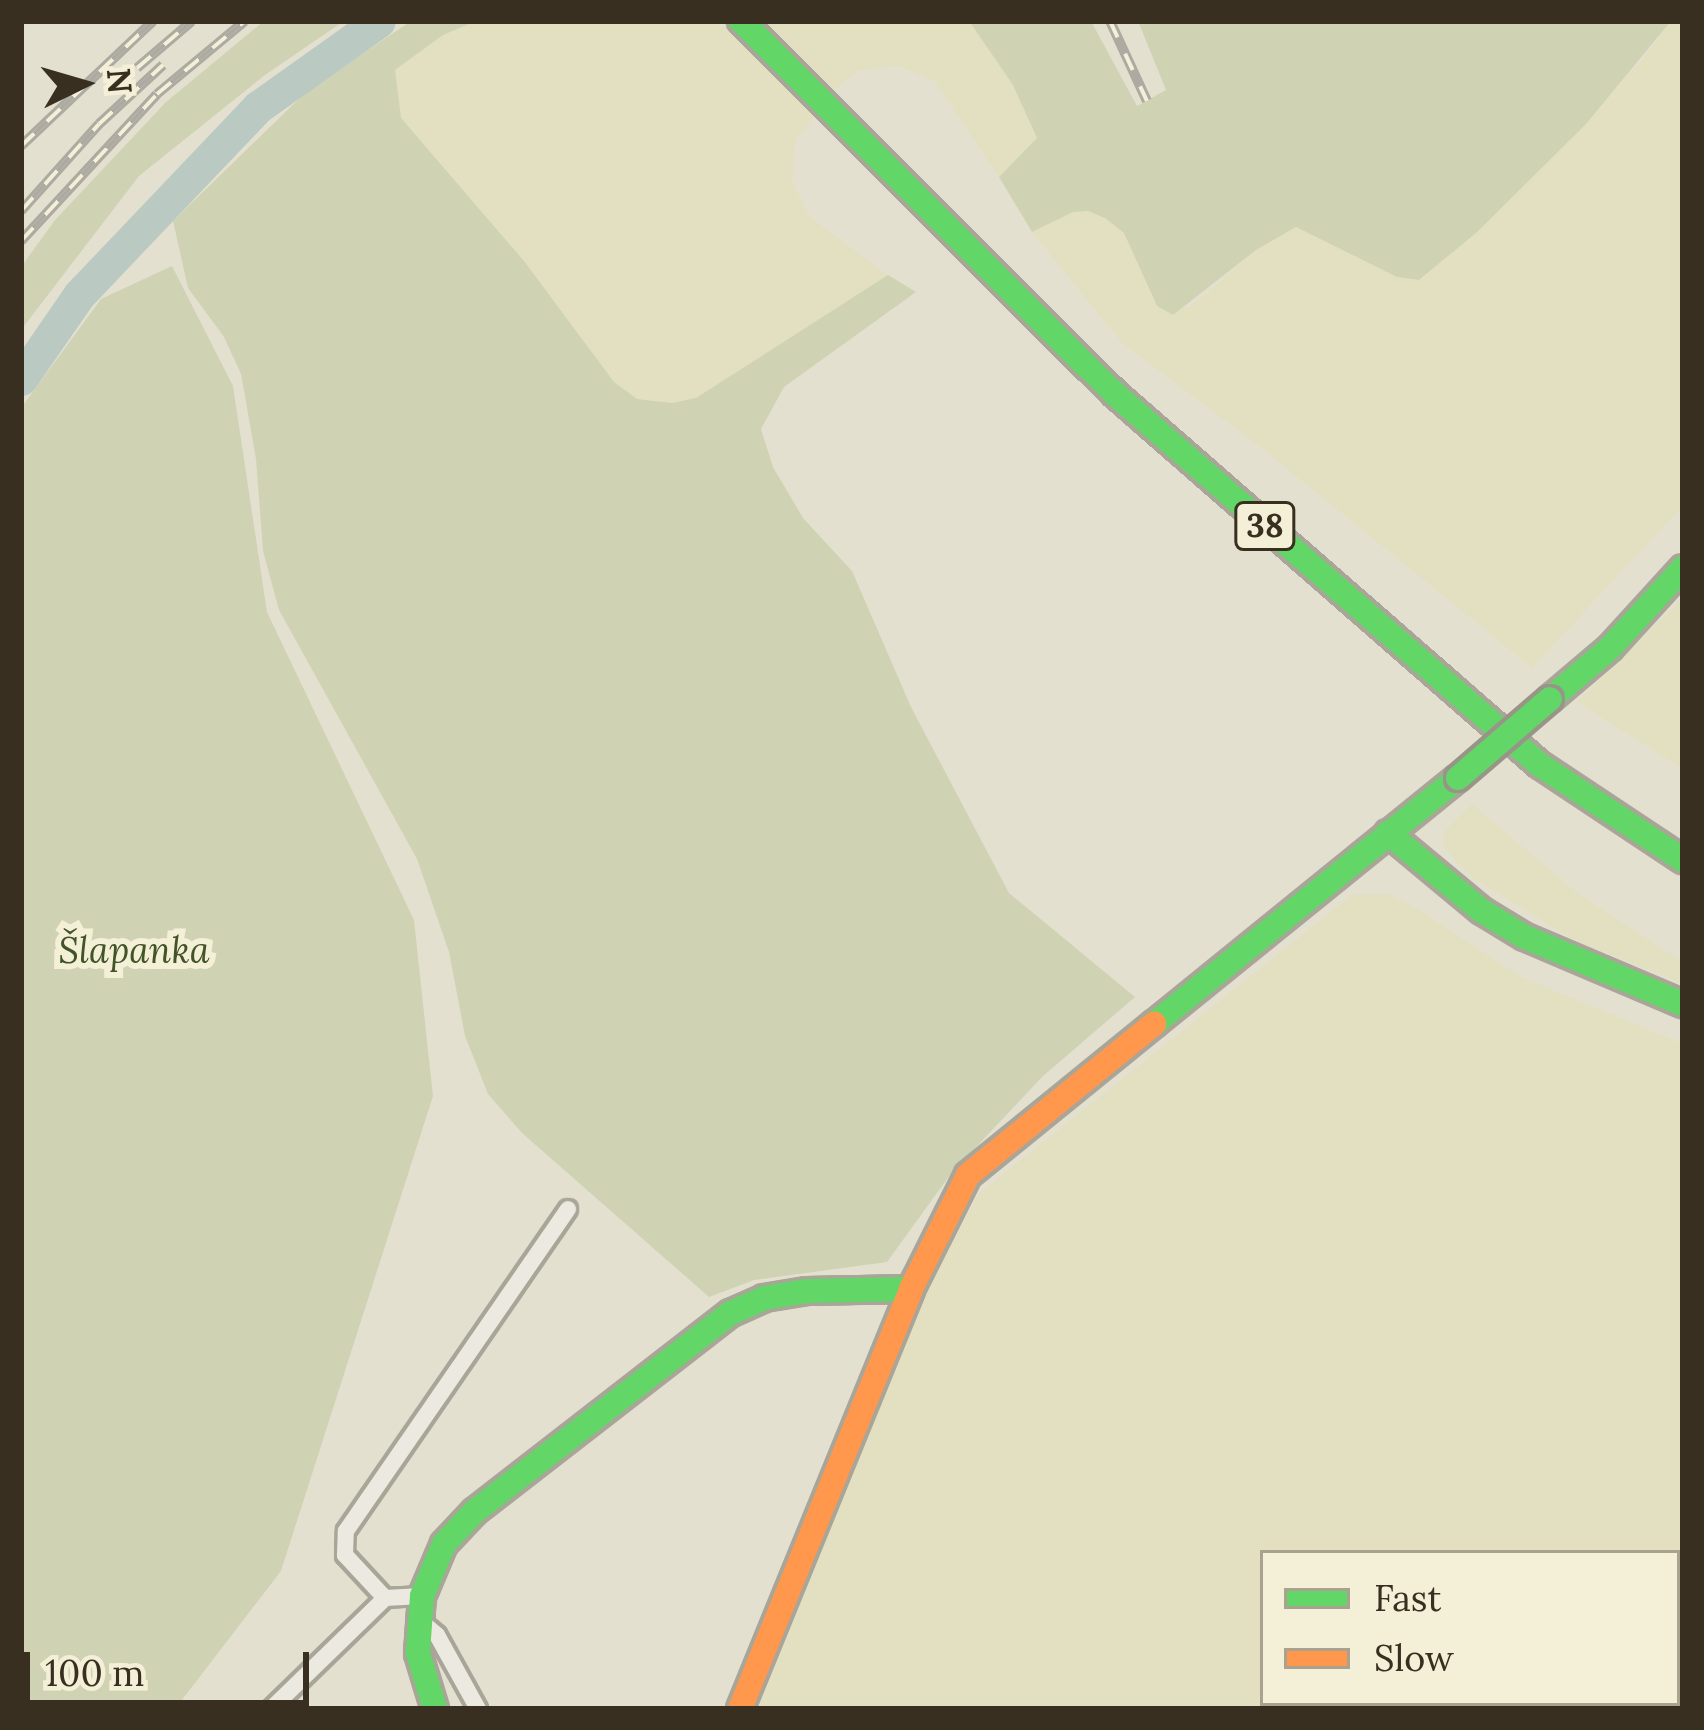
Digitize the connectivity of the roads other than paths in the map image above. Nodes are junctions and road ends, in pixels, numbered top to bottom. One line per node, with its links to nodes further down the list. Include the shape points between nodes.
1 (741, 21): 4 (street, 38, via 1115,394 1540,765)
2 (1683, 568): 3 (street, bridge, via 1610,648)
3 (1388, 833): 5 (street, via 1525,938); 7 (street, via 968,1175)
4 (1683, 860)
5 (1683, 1004)
6 (568, 1209): 8 (street, via 346,1531 345,1555)
7 (911, 1289): 9 (street, via 807,1292 731,1313 475,1512 443,1544); 13 (street)
8 (386, 1598): 9 (street); 10 (street)
9 (420, 1607): 11 (street, via 422,1682); 12 (street)
10 (271, 1709)
11 (435, 1709)
12 (478, 1709)
13 (740, 1709)

